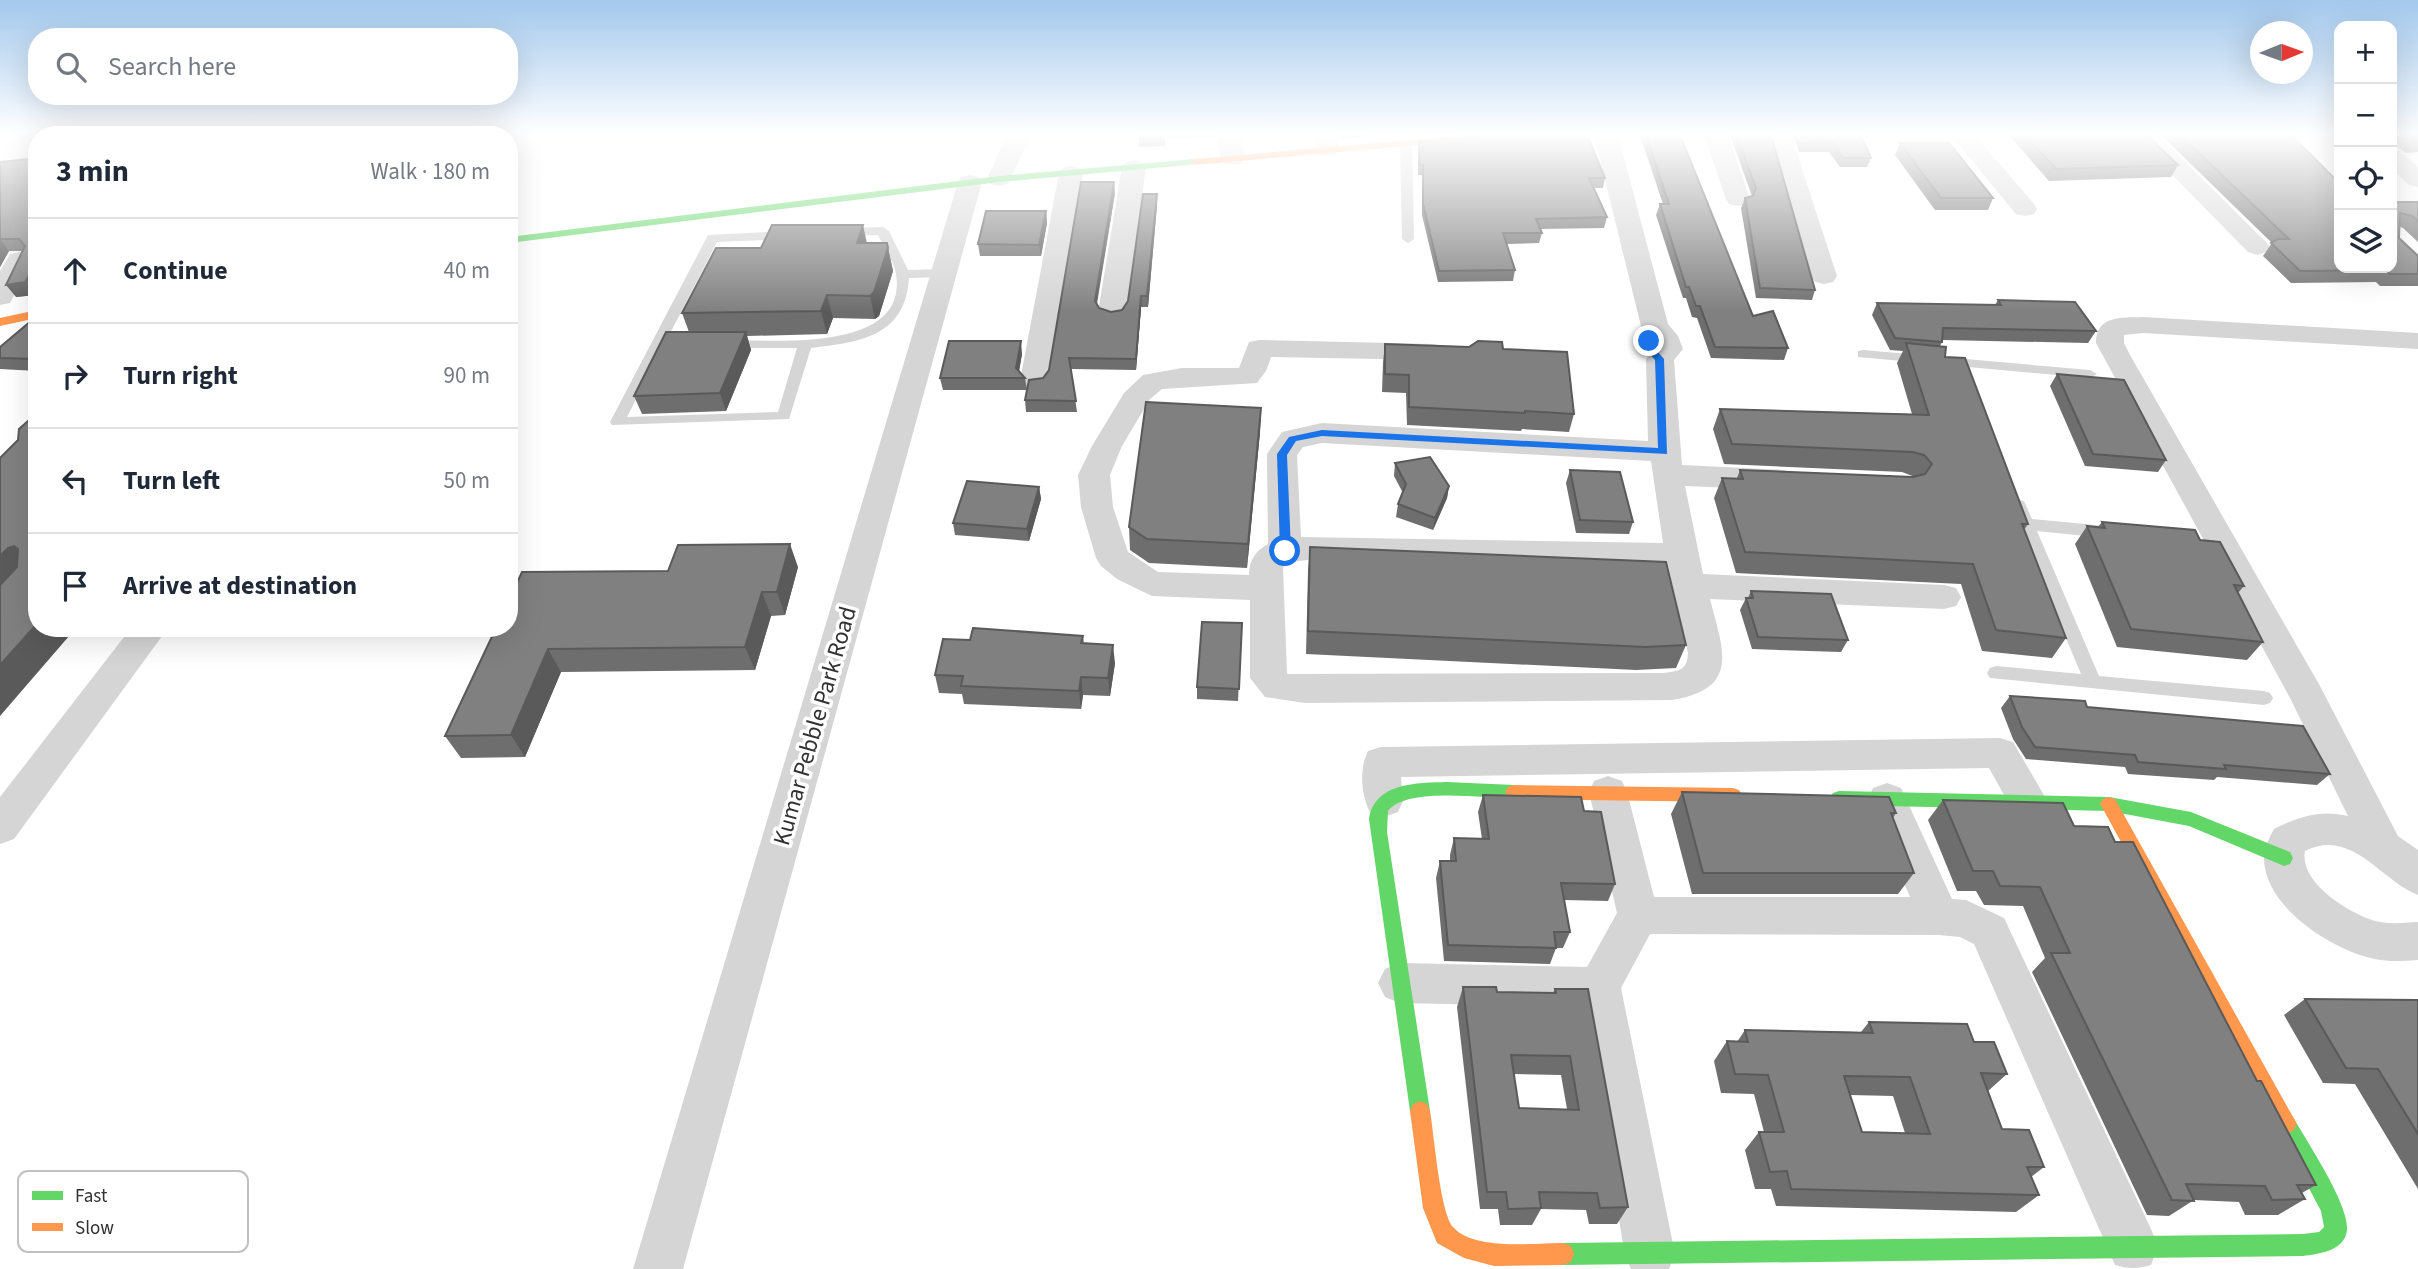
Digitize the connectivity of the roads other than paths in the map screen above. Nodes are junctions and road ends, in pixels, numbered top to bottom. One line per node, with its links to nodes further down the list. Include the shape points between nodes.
1 (878, 194): 15 (street)
2 (978, 194): 19 (street, Kumar Pebble Park Road)
3 (1067, 194): 32 (street)
4 (1130, 194): 23 (street)
5 (1407, 194): 16 (lane)
6 (1621, 194): 33 (street, via 1655,326 1647,332 1651,351 1660,359)
7 (1736, 194): 11 (street)
8 (1798, 194): 21 (street)
9 (2013, 194): 12 (street)
10 (2204, 194): 17 (street)
11 (1738, 199)
12 (2025, 209)
13 (831, 233): 20 (lane, via 883,230)
14 (804, 234): 28 (lane, via 713,238 664,343 617,422 784,416)
15 (518, 239)
16 (1408, 239)
17 (2257, 247)
18 (19, 260): 22 (street)
19 (944, 273): 20 (lane); 64 (street, Kumar Pebble Park Road)
20 (903, 274): 28 (lane, via 899,301 888,320 862,337)
21 (1824, 276)
22 (0, 297)
23 (1112, 312)
24 (28, 313): 25 (street)
25 (0, 322)
26 (2418, 341): 54 (street, via 2143,325 2110,331 2110,343 2212,542 2307,696)
27 (711, 344): 28 (lane)
28 (805, 344)
29 (1461, 353): 40 (street, via 1259,348 1247,377 1153,380 1139,393 1094,475 1097,507 1113,558 1152,584)
30 (1863, 354): 31 (lane, via 1961,370)
31 (2090, 374)
32 (1034, 380)
33 (1665, 463): 34 (street); 38 (street, via 1322,433 1293,439 1282,454); 39 (street)
34 (1805, 481)
35 (2010, 487): 36 (lane)
36 (2026, 524): 37 (lane); 44 (lane)
37 (2121, 533)
38 (1285, 551): 39 (street, via 1308,548); 40 (street, via 1272,555 1266,564)
39 (1685, 571): 40 (street, via 1707,664 1700,677 1663,687 1278,687 1268,678); 41 (street)
40 (1266, 588)
41 (1944, 597)
42 (144, 637): 53 (street)
43 (1996, 673): 44 (lane)
44 (2094, 681): 45 (lane)
45 (2264, 698)
46 (1608, 792): 47 (street); 50 (street, via 1422,792 1402,793); 57 (street)
47 (1748, 796)
48 (1818, 797): 49 (street)
49 (1887, 799): 51 (street); 58 (street)
50 (1384, 801): 51 (street, via 1381,762 2000,753); 60 (street, via 1377,815)
51 (2028, 802): 52 (street)
52 (2109, 804): 55 (street, via 2191,819); 62 (street, via 2332,1208 2336,1231 2324,1242 2303,1245)
53 (0, 827)
54 (2383, 847): 55 (street, via 2326,828 2303,831 2288,841); 56 (street)
55 (2284, 858): 59 (street, via 2291,879 2308,902 2334,922 2364,937 2394,943)
56 (2418, 877)
57 (1638, 915): 58 (street); 61 (street)
58 (1939, 916): 62 (street, via 1966,919 1989,931)
59 (2418, 940)
60 (1401, 983): 61 (street); 63 (street, via 1434,1208 1445,1235 1464,1247 1494,1255)
61 (1599, 987): 63 (street)
62 (2133, 1247): 63 (street)
63 (1650, 1254)
64 (658, 1269)

